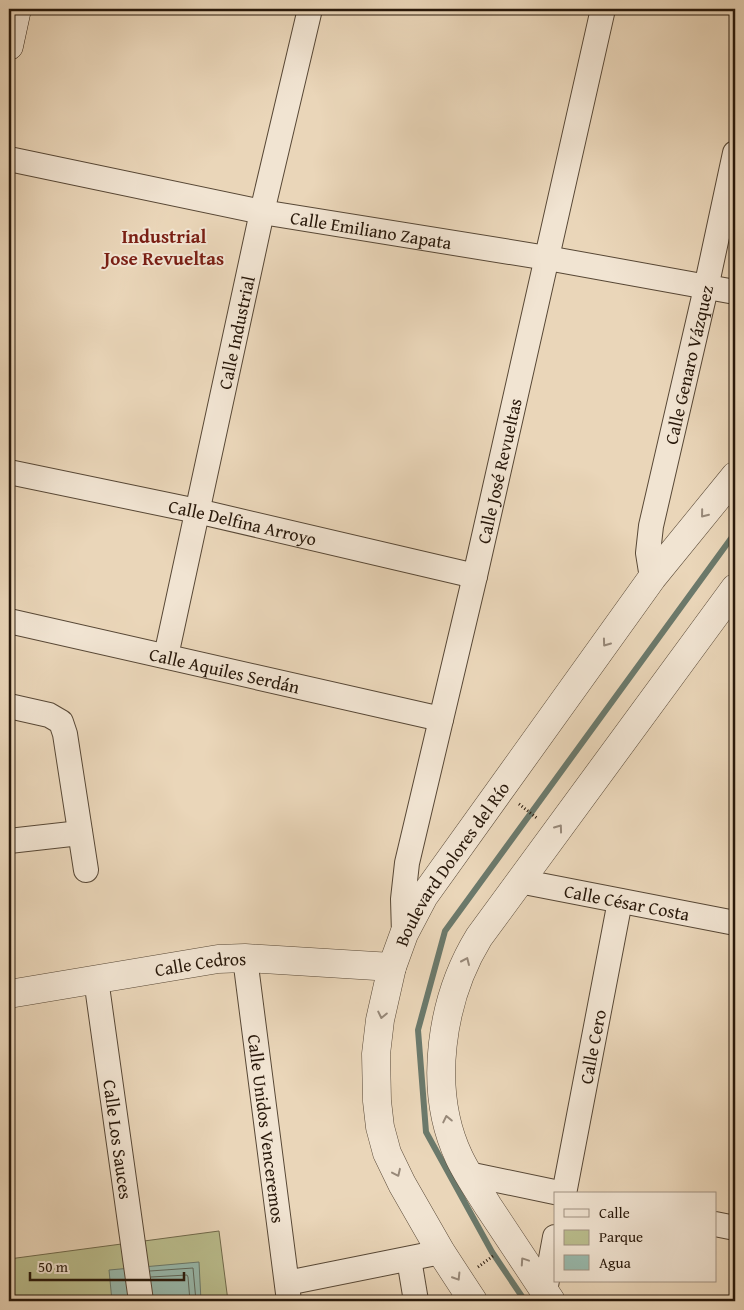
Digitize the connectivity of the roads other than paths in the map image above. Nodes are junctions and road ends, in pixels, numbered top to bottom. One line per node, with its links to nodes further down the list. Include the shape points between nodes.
1 (17, 9): 4 (street)
2 (310, 9): 7 (street, Calle Industrial)
3 (603, 9): 8 (street, Calle José Revueltas)
4 (9, 46)
5 (735, 153): 9 (street, Calle Genaro Vázquez)
6 (9, 159): 7 (street, Calle Emiliano Zapata)
7 (262, 212): 8 (street, Calle Emiliano Zapata); 13 (street, Calle Industrial)
8 (547, 258): 9 (street, Calle Emiliano Zapata); 14 (street, Calle José Revueltas)
9 (706, 288): 10 (street, Calle Emiliano Zapata); 15 (street, Calle Genaro Vázquez, via 651,526 648,553)
10 (735, 292)
11 (9, 472): 13 (street, Calle Delfina Arroyo)
12 (735, 476): 15 (street, Boulevard Dolores del Río, one-way to 15)
13 (197, 511): 14 (street, Calle Delfina Arroyo); 19 (street, Calle Industrial)
14 (474, 576): 21 (street, Calle José Revueltas)
15 (652, 578): 28 (street, Boulevard Dolores del Río, one-way to 28, via 424,896)
16 (735, 588): 17 (street)
17 (725, 616): 25 (street, one-way to 17)
18 (9, 621): 19 (street, Calle Aquiles Serdán)
19 (166, 656): 21 (street, Calle Aquiles Serdán)
20 (9, 706): 22 (street, via 61,722)
21 (441, 719): 28 (street, Calle José Revueltas, via 407,863 403,898)
22 (80, 833): 23 (street); 24 (street)
23 (9, 840)
24 (86, 870)
25 (519, 881): 26 (street, Calle César Costa); 33 (street, one-way to 25, via 458,1156 446,1116 441,1086 443,1039 452,995 470,951)
26 (620, 901): 27 (street, Calle César Costa); 35 (street, Calle Cero)
27 (735, 923)
28 (404, 934): 30 (street, Boulevard Dolores del Río)
29 (244, 958): 30 (street, Calle Cedros); 31 (street, Calle Cedros); 41 (street, Calle Unidos Venceremos)
30 (392, 967): 39 (street, Boulevard Dolores del Río, one-way to 39, via 376,1054 380,1127 402,1184)
31 (96, 979): 32 (street, Calle Cedros); 43 (street, Calle Los Sauces)
32 (9, 994)
33 (468, 1174): 34 (street); 42 (street, one-way to 33)
34 (554, 1192)
35 (564, 1192)
36 (716, 1224): 37 (street)
37 (735, 1228)
38 (554, 1245): 42 (street)
39 (442, 1252): 40 (street); 45 (street, Boulevard Dolores del Río, one-way to 45)
40 (409, 1259): 41 (street); 44 (street)
41 (288, 1292)
42 (548, 1296)
43 (141, 1301)
44 (416, 1301)
45 (473, 1301)

